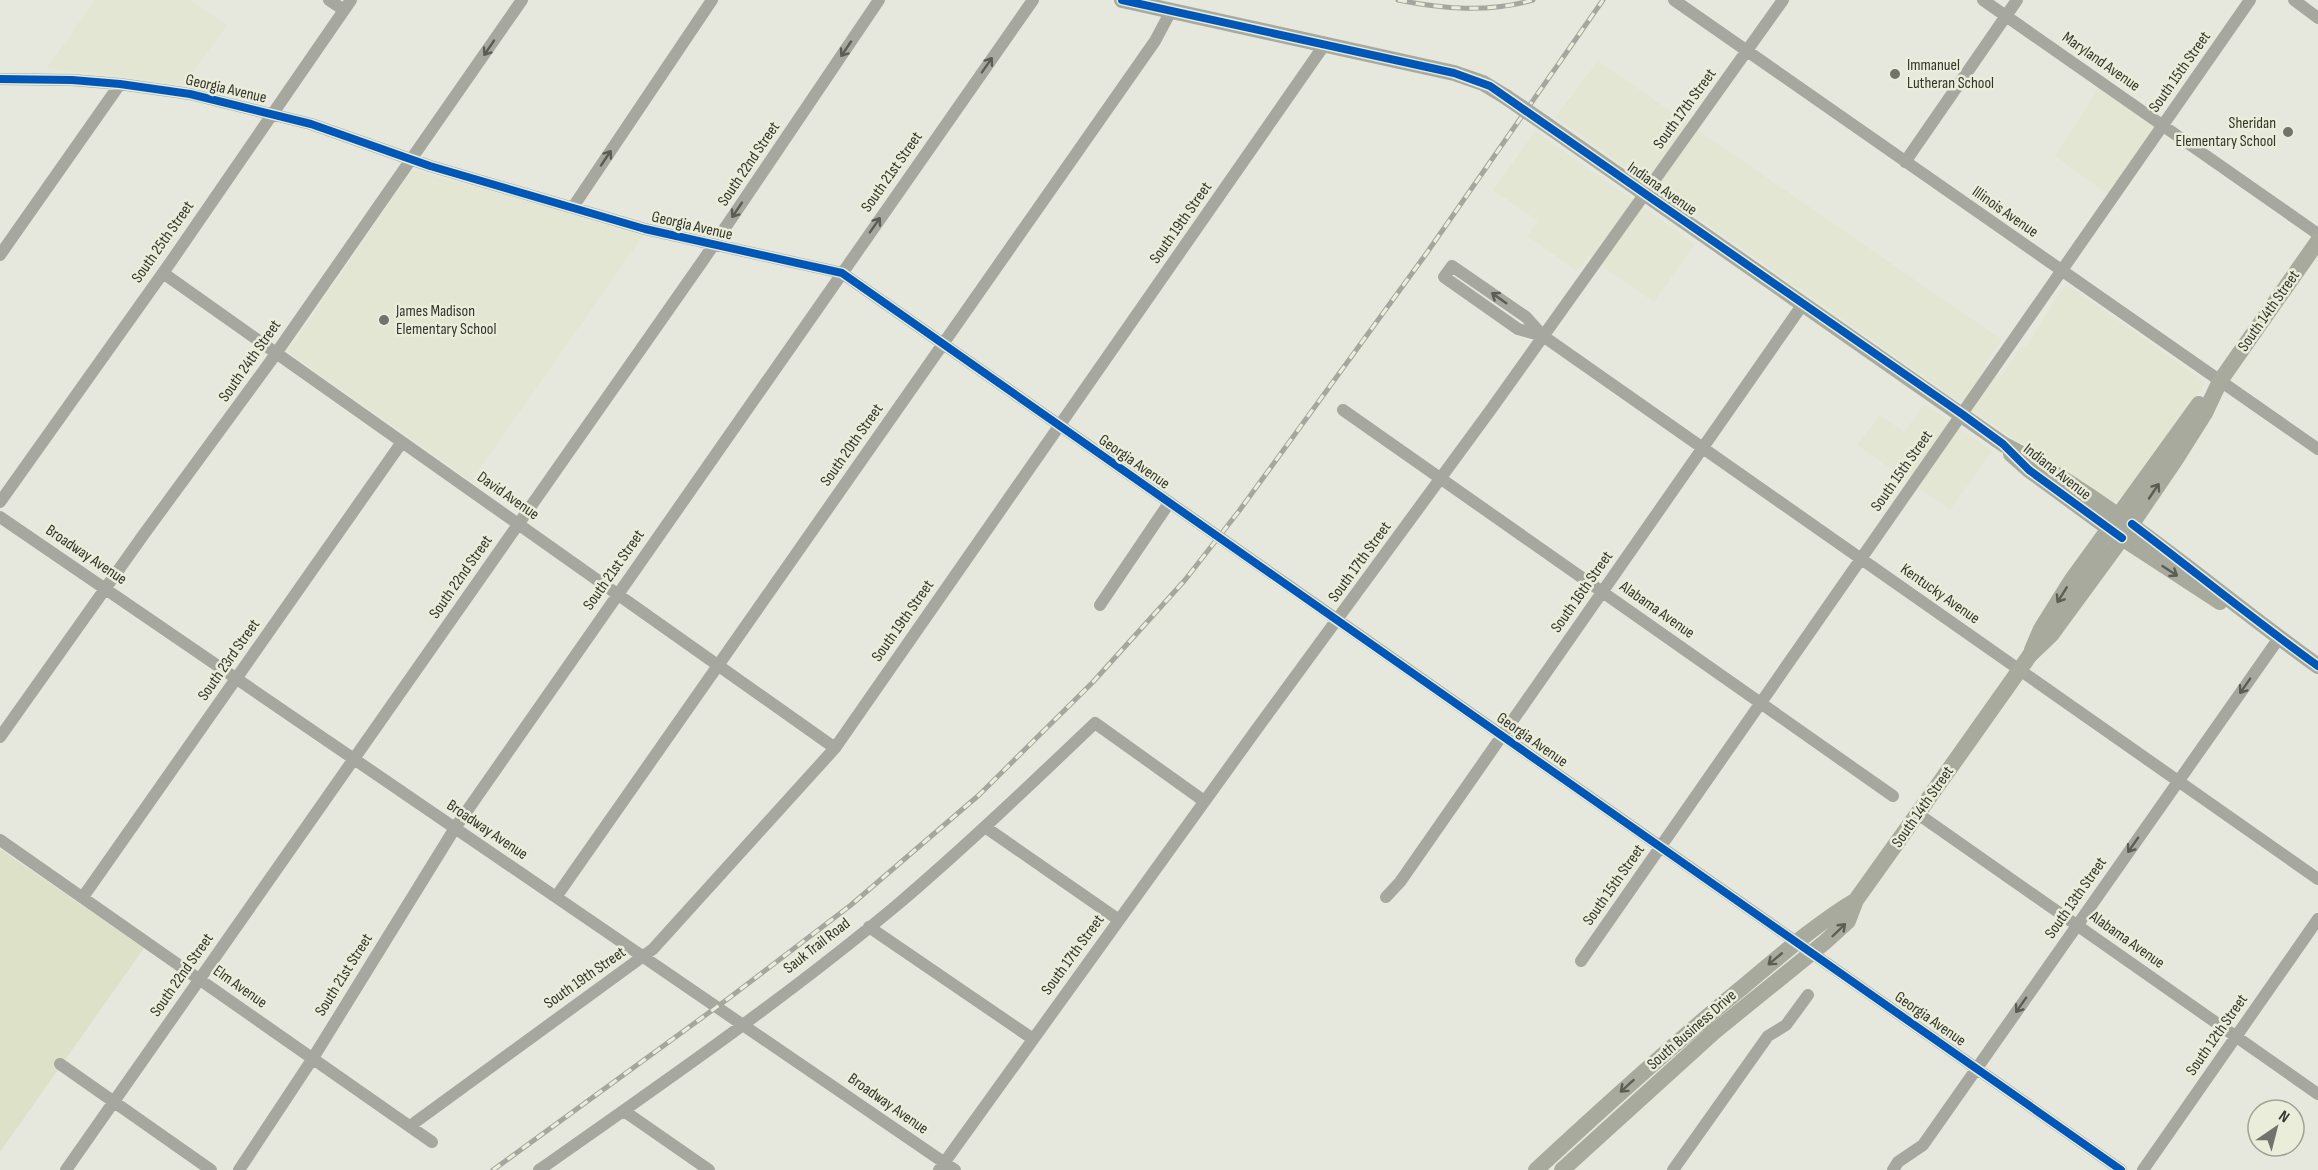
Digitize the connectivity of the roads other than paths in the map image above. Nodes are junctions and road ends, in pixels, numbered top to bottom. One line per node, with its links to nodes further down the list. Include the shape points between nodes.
1 (329, 0): 13 (street)
2 (522, 0): 23 (street, South 24th Street, one-way to 23)
3 (712, 0): 26 (street, one-way to 3)
4 (879, 0): 29 (street, South 22nd Street, one-way to 29)
5 (1033, 0): 33 (street, South 21st Street, one-way to 5)
6 (1122, 0): 14 (main road, Indiana Avenue)
7 (1674, 0): 18 (street, Illinois Avenue)
8 (1783, 0): 18 (street, South 17th Street)
9 (1983, 0): 15 (street, Maryland Avenue)
10 (2017, 0): 15 (street)
11 (2250, 0): 22 (street, South 15th Street)
12 (2294, 0): 16 (street)
13 (347, 5): 21 (street, South 25th Street)
14 (1171, 11): 17 (main road, Indiana Avenue); 36 (street, South 20th Street, via 1155,42)
15 (2006, 16): 22 (street, Maryland Avenue); 24 (street)
16 (2318, 18)
17 (1325, 44): 25 (main road, Indiana Avenue, bridge, via 1463,75 1487,85); 41 (street, South 19th Street)
18 (1746, 52): 24 (street, Illinois Avenue); 25 (street, South 17th Street)
19 (0, 79): 20 (street, Georgia Avenue)
20 (120, 84): 21 (street, Georgia Avenue, via 190,94); 30 (street)
21 (273, 113): 23 (street, Georgia Avenue); 32 (street, South 25th Street)
22 (2163, 126): 27 (street, Maryland Avenue); 31 (street, South 15th Street)
23 (412, 160): 26 (street, Georgia Avenue); 37 (street, South 24th Street)
24 (1905, 162): 31 (street, Illinois Avenue)
25 (1644, 193): 34 (main road, Indiana Avenue); 35 (street, South 17th Street)
26 (573, 207): 29 (street, Georgia Avenue)
27 (2318, 234)
28 (2318, 241): 38 (main road, South 14th Street)
29 (713, 246): 33 (street, Georgia Avenue); 49 (street, South 22nd Street)
30 (0, 255)
31 (2062, 271): 38 (street, Illinois Avenue); 40 (street, South 15th Street)
32 (162, 273): 37 (street, David Avenue); 46 (street, South 25th Street)
33 (842, 273): 36 (street, Georgia Avenue); 54 (street, South 21st Street)
34 (1803, 304): 40 (main road, Indiana Avenue); 43 (street, South 16th Street)
35 (1543, 336): 35 (street, Kentucky Avenue, one-way to 35, via 1526,317 1452,266 1444,277 1518,329); 43 (street, Kentucky Avenue); 45 (street, South 17th Street)
36 (943, 344): 41 (street, Georgia Avenue); 58 (street, South 20th Street)
37 (276, 353): 42 (street, David Avenue); 52 (street, South 24th Street)
38 (2220, 381): 44 (street, Illinois Avenue); 50 (main road, South 14th Street, via 2199,422)
39 (1343, 410): 45 (street, Alabama Avenue)
40 (1962, 414): 50 (main road, Indiana Avenue, via 2003,444 2058,474); 51 (street, South 15th Street)
41 (1060, 426): 47 (street, Georgia Avenue); 64 (street, South 19th Street)
42 (402, 442): 49 (street, David Avenue); 60 (street, South 23rd Street)
43 (1702, 448): 51 (street, Kentucky Avenue); 53 (street, South 16th Street)
44 (2318, 449)
45 (1441, 479): 53 (street, Alabama Avenue); 56 (street, South 17th Street)
46 (0, 502)
47 (1169, 503): 55 (street); 56 (street, Georgia Avenue, bridge)
48 (0, 517): 52 (street, Broadway Avenue)
49 (518, 524): 54 (street, David Avenue); 65 (street, South 22nd Street)
50 (2120, 526): 57 (main road, Indiana Avenue, via 2197,588); 69 (main road, South 14th Street, bridge, via 2101,552 2071,581 2030,655)
51 (1861, 559): 61 (street, South 15th Street); 66 (street, Kentucky Avenue)
52 (105, 588): 60 (street, Broadway Avenue); 63 (street, South 24th Street)
53 (1602, 592): 61 (street, Alabama Avenue); 62 (street, South 16th Street)
54 (618, 594): 58 (street, David Avenue); 71 (street, South 21st Street)
55 (1100, 605)
56 (1338, 620): 62 (street, Georgia Avenue); 68 (street, South 17th Street)
57 (2279, 638): 59 (main road, Indiana Avenue); 66 (street, South 13th Street, one-way to 66)
58 (718, 665): 64 (street, David Avenue); 76 (street, South 20th Street)
59 (2318, 666)
60 (237, 678): 65 (street, Broadway Avenue); 75 (street, South 23rd Street)
61 (1760, 703): 67 (street, Alabama Avenue); 73 (street, South 15th Street)
62 (1502, 736): 73 (street, Georgia Avenue); 77 (street, South 16th Street)
63 (0, 737)
64 (835, 748): 85 (street, South 19th Street)
65 (354, 759): 71 (street, Broadway Avenue); 87 (street, South 22nd Street)
66 (2178, 781): 74 (street, Kentucky Avenue); 81 (street, South 13th Street, one-way to 81)
67 (1893, 796)
68 (1204, 801): 70 (street, Sauk Trail Road, via 1095,723); 80 (street, South 17th Street)
69 (1922, 808): 78 (main road, South 14th Street); 81 (street, Alabama Avenue)
70 (985, 827): 80 (street); 82 (street, Sauk Trail Road)
71 (455, 828): 76 (street, Broadway Avenue); 92 (street, South 21st Street)
72 (0, 840): 75 (street, Elm Avenue)
73 (1661, 846): 83 (street, Georgia Avenue); 86 (street, South 15th Street)
74 (2318, 879)
75 (83, 897): 87 (street, Elm Avenue)
76 (556, 897): 85 (street, Broadway Avenue)
77 (1386, 897)
78 (1856, 900): 83 (main road, South Business Drive); 84 (main road, South 14th Street, one-way to 78, via 1848,921)
79 (2318, 919): 90 (street, South 12th Street)
80 (1119, 920): 91 (street, South 17th Street)
81 (2077, 925): 90 (street, Alabama Avenue); 94 (street, South 13th Street, one-way to 94)
82 (869, 927): 89 (street, Sauk Trail Road); 91 (street)
83 (1797, 942): 84 (street, Georgia Avenue); 106 (main road, South Business Drive, one-way to 106, via 1687,1032)
84 (1812, 953): 94 (street, Georgia Avenue); 107 (main road, South Business Drive, via 1714,1032)
85 (644, 957): 89 (street, Broadway Avenue); 98 (street, South 19th Street)
86 (1581, 961)
87 (200, 979): 92 (street, Elm Avenue); 96 (street, South 22nd Street)
88 (1808, 995): 108 (street, via 1786,1025 1768,1036)
89 (743, 1024): 97 (street, Sauk Trail Road); 100 (street, Broadway Avenue)
90 (2236, 1036): 95 (street, Alabama Avenue); 111 (street, South 12th Street)
91 (1033, 1039): 100 (street, South 17th Street)
92 (313, 1058): 98 (street, Elm Avenue); 103 (street, South 21st Street)
93 (60, 1064): 96 (street)
94 (1977, 1069): 109 (street, South 13th Street, via 1923,1145); 110 (street, Georgia Avenue)
95 (2318, 1094)
96 (114, 1102): 101 (street, South 22nd Street); 102 (street)
97 (624, 1111): 104 (street, Sauk Trail Road); 105 (street)
98 (410, 1126): 99 (street, Elm Avenue)
99 (432, 1142)
100 (946, 1168)
101 (66, 1170)
102 (211, 1170)
103 (239, 1170)
104 (539, 1170)
105 (709, 1170)
106 (1536, 1170)
107 (1562, 1170)
108 (1673, 1170)
109 (1893, 1170)
110 (2121, 1170)
111 (2143, 1170)

